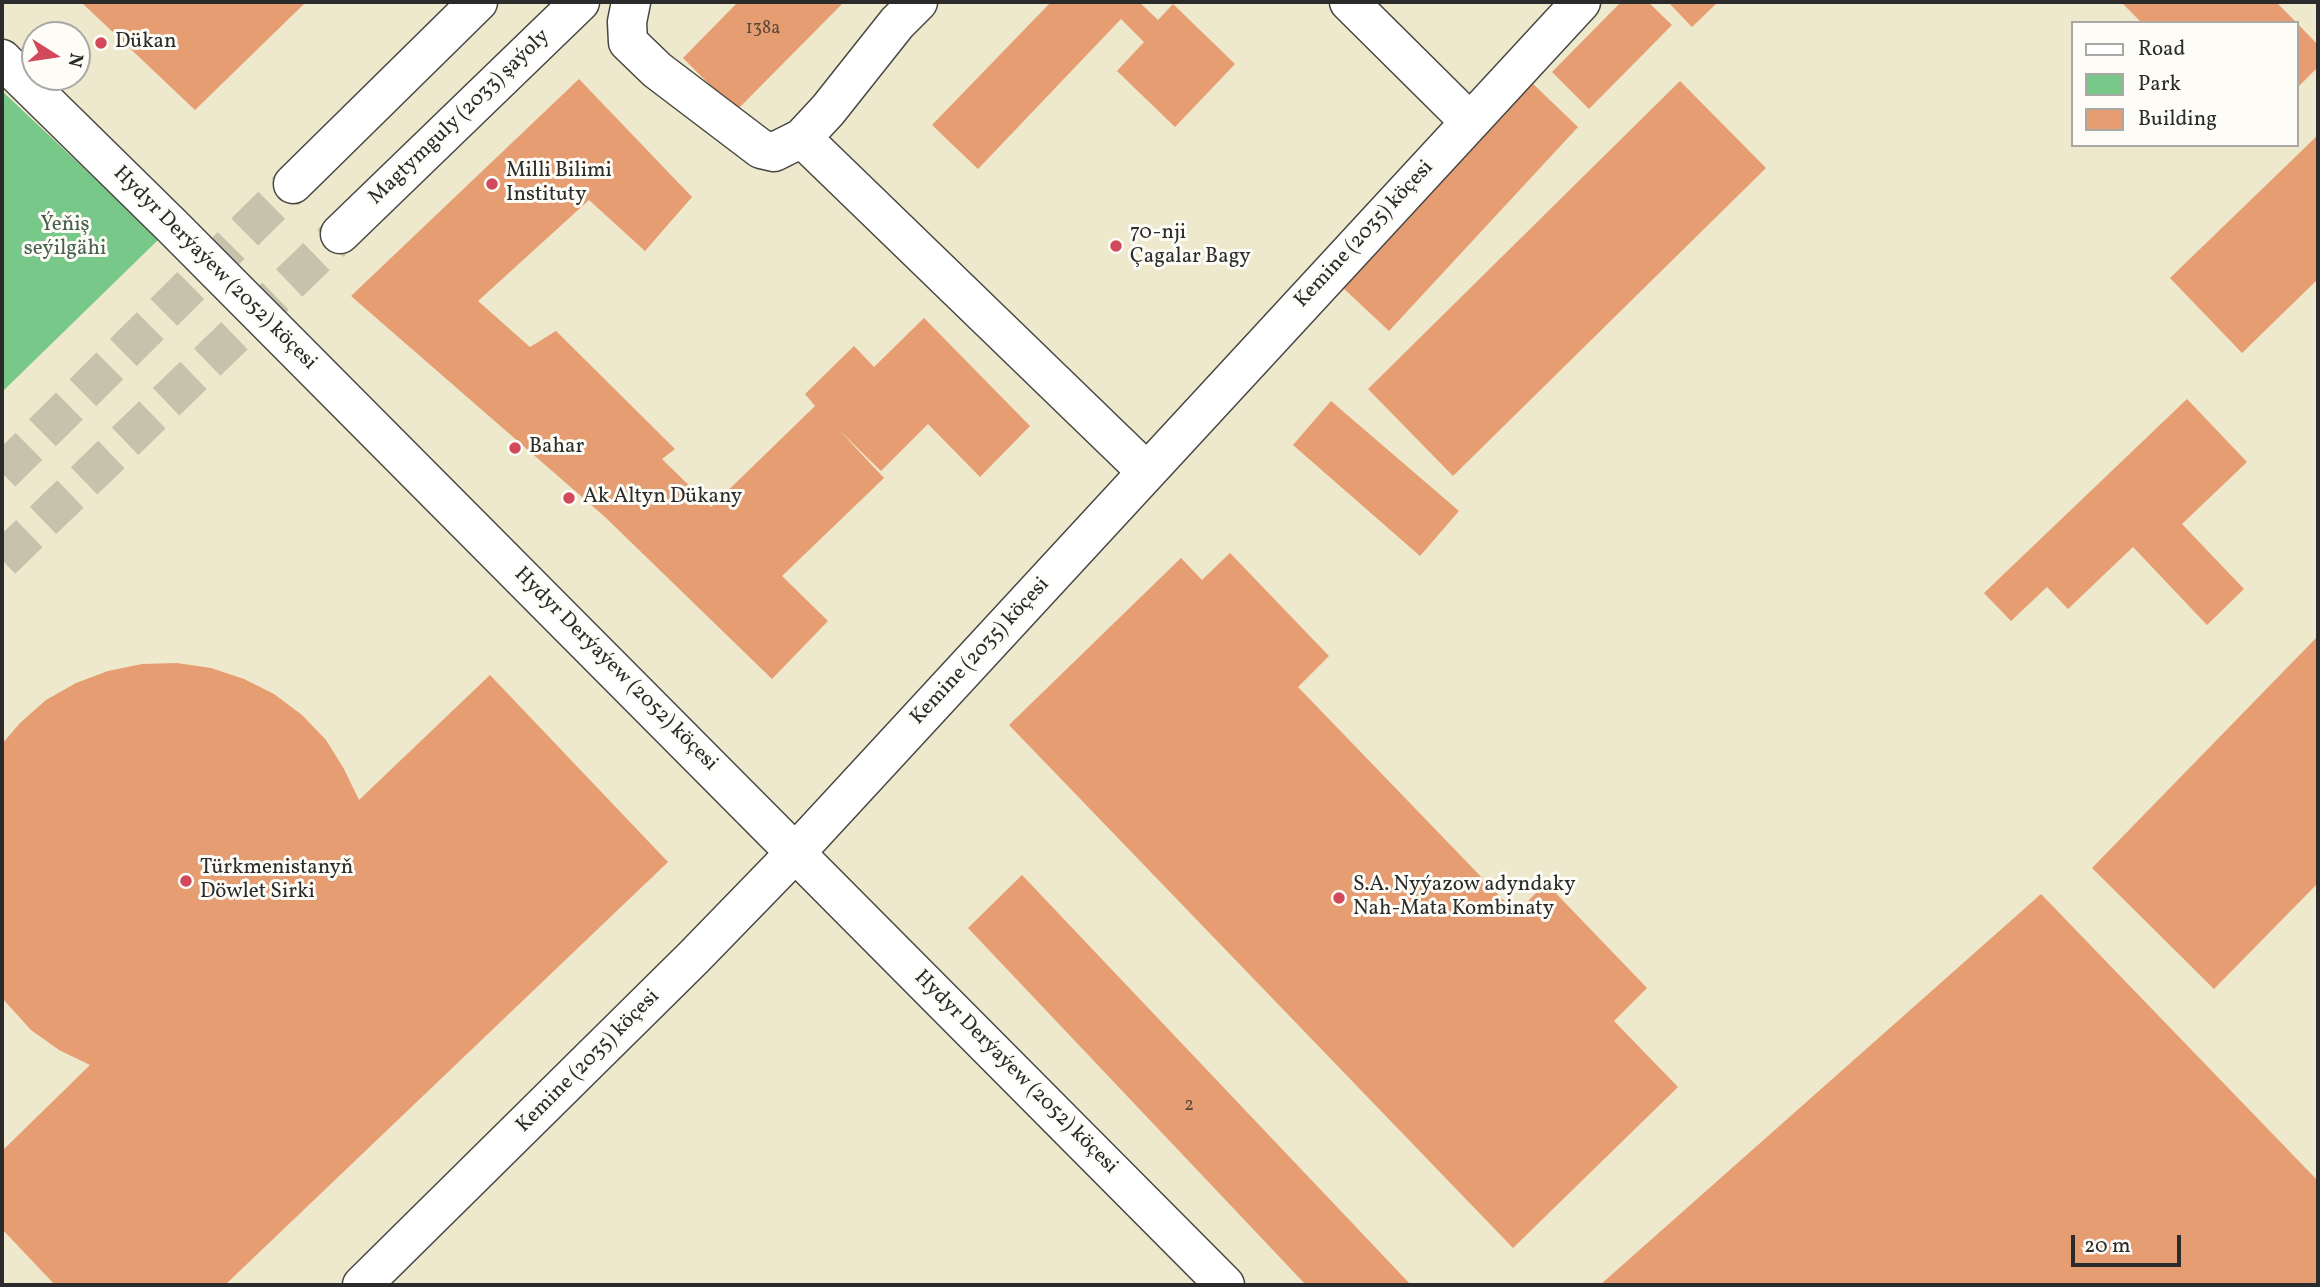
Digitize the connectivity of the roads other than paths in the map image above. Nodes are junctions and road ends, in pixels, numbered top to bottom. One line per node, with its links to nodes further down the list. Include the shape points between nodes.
1 (478, 2): 10 (street)
2 (580, 2): 11 (street, Magtymguly (2033) şaýoly)
3 (631, 2): 9 (street, via 628,42 657,70 761,149 774,152)
4 (918, 2): 9 (street)
5 (1349, 2): 8 (street)
6 (1581, 2): 8 (street, Kemine (2035) köçesi)
7 (2, 59): 13 (street, Hydyr Derýaýew (2052) köçesi)
8 (1470, 122): 12 (street, Kemine (2035) köçesi)
9 (802, 138): 12 (street)
10 (293, 184)
11 (340, 234)
12 (1147, 472): 13 (street, Kemine (2035) köçesi)
13 (796, 852): 14 (street, Kemine (2035) köçesi); 15 (street, Hydyr Derýaýew (2052) köçesi)
14 (362, 1285)
15 (1225, 1285)

